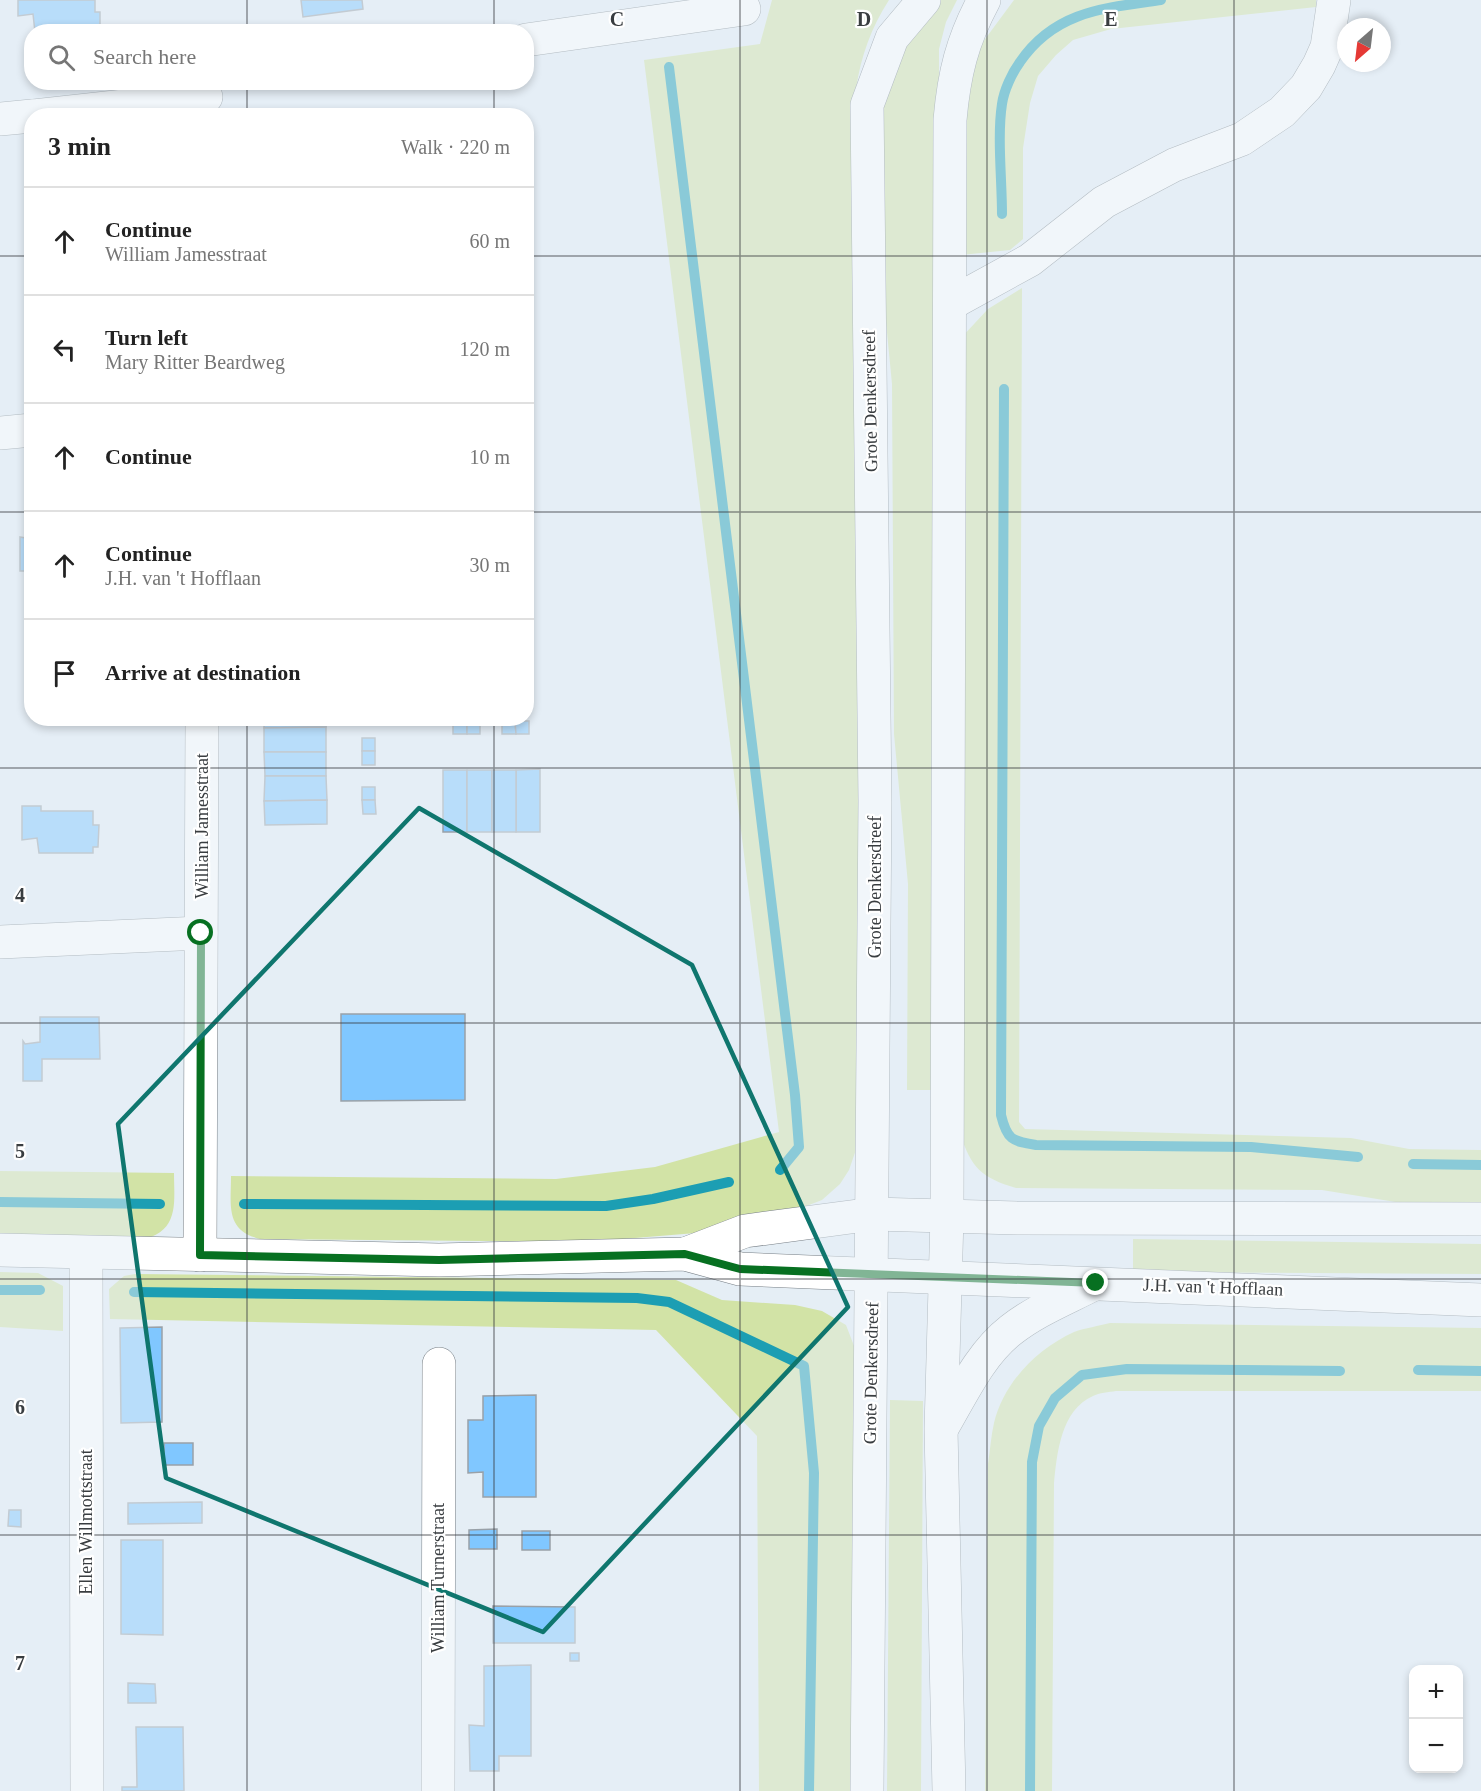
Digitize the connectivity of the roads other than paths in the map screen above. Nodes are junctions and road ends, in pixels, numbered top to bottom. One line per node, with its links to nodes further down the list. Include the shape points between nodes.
1 (924, 0): 16 (street, Grote Denkersdreef, via 892,38 867,105 875,801)
2 (984, 0): 10 (street, via 964,39 954,78 950,120)
3 (1334, 0): 10 (street, via 1327,47 1319,65 1306,87 1282,112 1242,139 1174,165 1104,202 1030,260)
4 (744, 9): 5 (street)
5 (534, 39)
6 (212, 98): 7 (street)
7 (113, 108)
8 (24, 117): 9 (street)
9 (0, 119)
10 (950, 304): 17 (street)
11 (24, 430): 12 (street)
12 (0, 434)
13 (202, 726): 14 (street, William Jamesstraat)
14 (201, 933): 15 (street); 22 (street, William Jamesstraat)
15 (0, 942)
16 (873, 1214): 17 (street); 21 (street, via 745,1231); 23 (street, Grote Denkersdreef)
17 (947, 1217): 18 (street); 24 (street)
18 (1481, 1219)
19 (0, 1250): 20 (street)
20 (86, 1253): 22 (street); 29 (street, Ellen Willmottstraat)
21 (685, 1254): 22 (street, via 439,1260); 23 (street, J.H. van 't Hofflaan, via 740,1269)
22 (200, 1255)
23 (872, 1275): 24 (street, J.H. van 't Hofflaan); 31 (street, Grote Denkersdreef)
24 (946, 1278): 25 (street, J.H. van 't Hofflaan); 28 (street)
25 (1096, 1283): 26 (street, J.H. van 't Hofflaan); 28 (street, via 1010,1331 977,1369)
26 (1481, 1300)
27 (439, 1364): 30 (street, William Turnerstraat)
28 (941, 1429): 32 (street)
29 (87, 1791)
30 (438, 1791)
31 (867, 1791)
32 (949, 1791)

